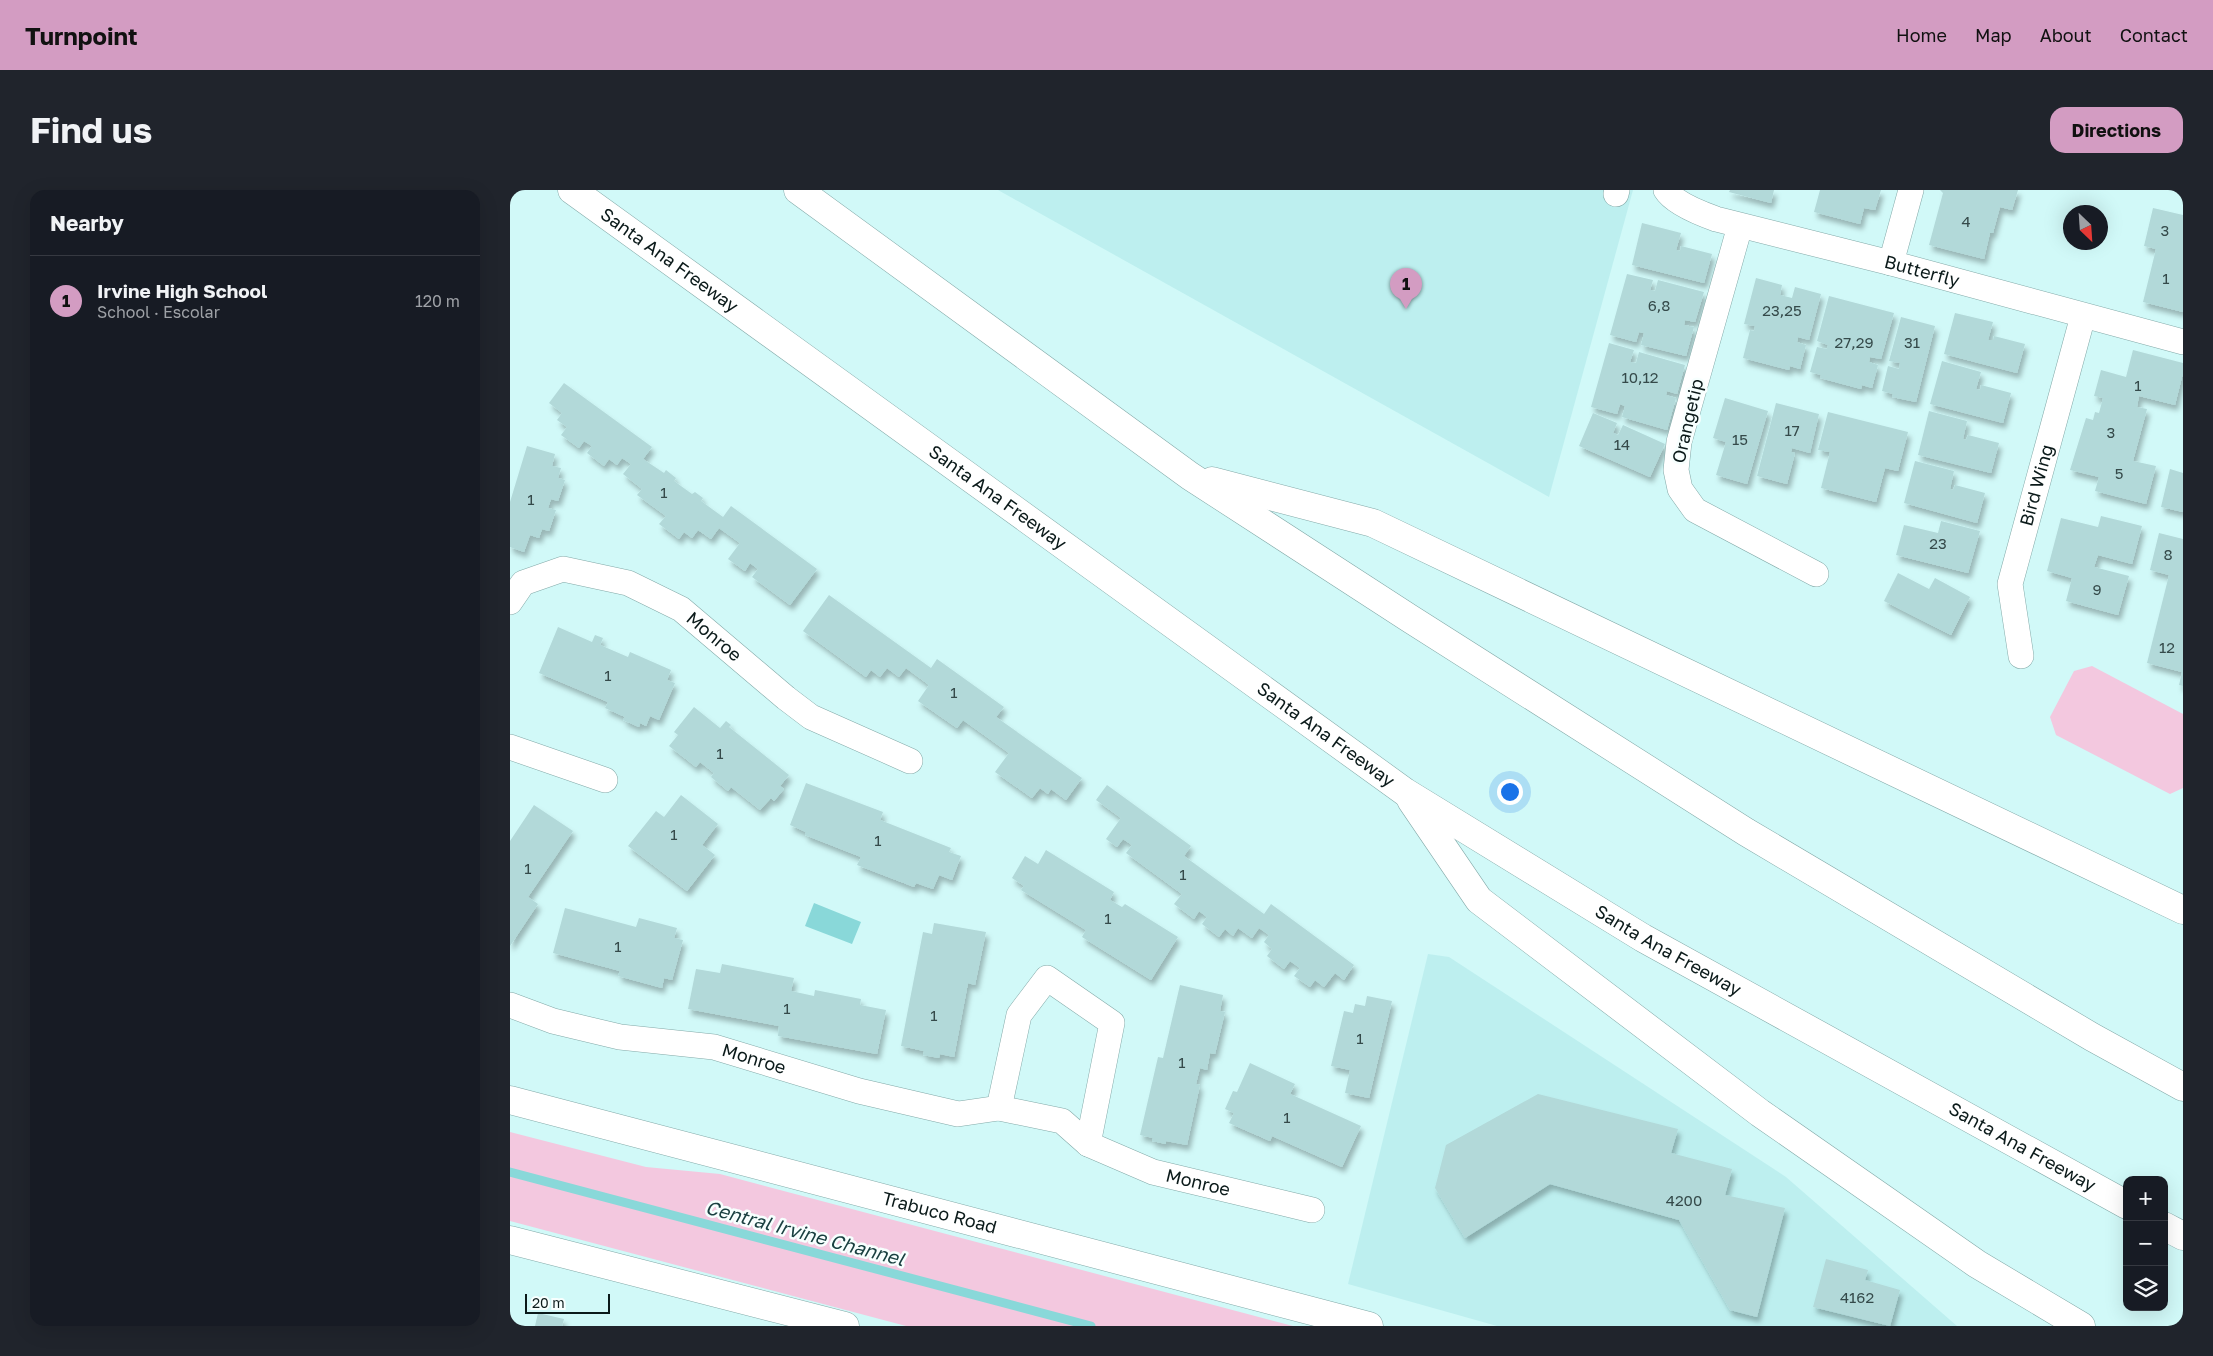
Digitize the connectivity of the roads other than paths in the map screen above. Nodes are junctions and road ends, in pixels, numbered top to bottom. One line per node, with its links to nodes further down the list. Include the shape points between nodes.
1 (572, 190): 16 (main road, Santa Ana Freeway)
2 (798, 190): 9 (main road)
3 (1666, 190): 5 (street, Butterfly, via 1696,211)
4 (1911, 190): 6 (street)
5 (1740, 226): 6 (street, Butterfly); 10 (street, Orangetip, via 1679,442 1676,470 1680,489 1695,510)
6 (1891, 264): 7 (street, Butterfly)
7 (2083, 316): 8 (street, Butterfly); 12 (street, Bird Wing, via 2010,584)
8 (2183, 342)
9 (1190, 476): 17 (main road, via 1372,523); 19 (main road, via 1746,832 2092,1037)
10 (1816, 574)
11 (510, 602): 14 (street, Monroe, via 523,583 563,569 628,583 681,608 811,716)
12 (2021, 656)
13 (510, 747): 15 (street)
14 (910, 762)
15 (605, 780)
16 (1405, 792): 23 (main road, Santa Ana Freeway, via 1642,938); 30 (main road, via 1479,900 1760,1113 1977,1264)
17 (2183, 910)
18 (510, 1005): 21 (street, Monroe, via 553,1021 620,1038 714,1047 859,1091 958,1114)
19 (2183, 1087)
20 (510, 1100): 29 (main road, Trabuco Road)
21 (999, 1108): 22 (street, Monroe, via 1062,1121); 22 (street, via 1019,1015 1046,978 1112,1023)
22 (1088, 1144): 24 (street, Monroe, via 1154,1172)
23 (2123, 1203)
24 (1312, 1210)
25 (2168, 1228): 26 (main road)
26 (2183, 1236)
27 (510, 1240): 28 (main road)
28 (845, 1326)
29 (1369, 1326)
30 (2081, 1326)

